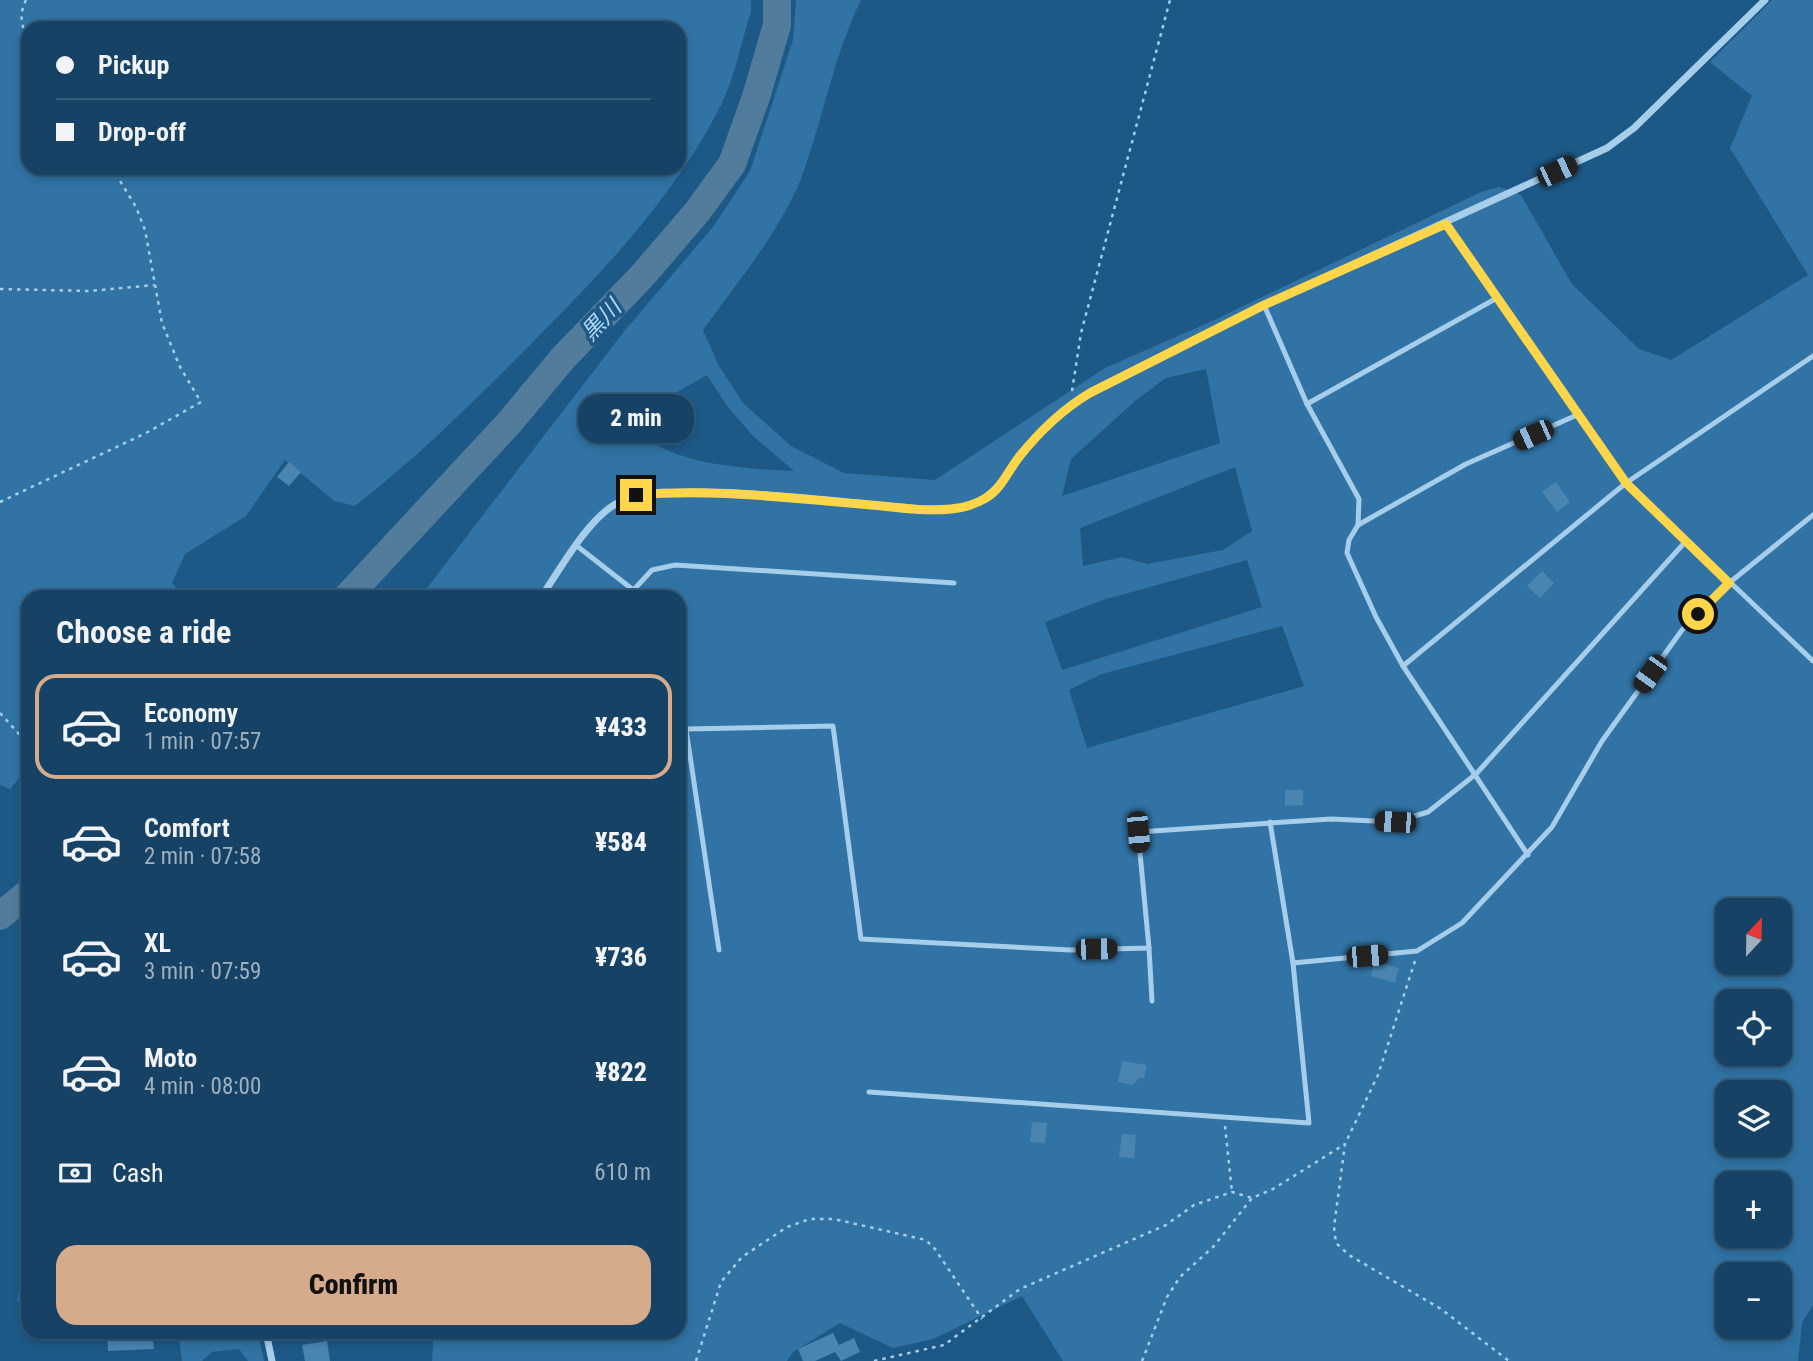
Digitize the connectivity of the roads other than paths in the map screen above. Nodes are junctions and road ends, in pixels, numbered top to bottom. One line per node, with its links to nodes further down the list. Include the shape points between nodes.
1 (1765, 0): 2 (street, via 1650,113 1607,148)
2 (1446, 224): 3 (lane); 4 (street)
3 (1497, 298): 6 (lane); 7 (lane)
4 (1264, 305): 6 (lane); 12 (street, via 1071,405 1020,457 1001,485 968,506 940,509 664,492 636,495 612,506)
5 (1813, 356): 8 (lane)
6 (1307, 404): 10 (lane, via 1359,499)
7 (1577, 415): 8 (lane); 10 (lane, via 1466,464)
8 (1626, 483): 11 (lane); 18 (lane)
9 (1813, 515): 14 (lane)
10 (1358, 525): 18 (lane, via 1347,553)
11 (1686, 541): 14 (lane); 20 (lane)
12 (577, 546): 15 (lane); 16 (street)
13 (954, 583): 15 (lane, via 675,565 652,570)
14 (1729, 583): 17 (lane); 22 (lane, via 1682,630 1602,741 1552,827)
15 (632, 589)
16 (546, 590)
17 (1813, 661)
18 (1403, 666): 20 (lane)
19 (686, 729): 23 (lane, via 833,726 861,939 1070,950); 24 (lane)
20 (1476, 774): 21 (lane, via 1427,812 1395,822); 22 (lane)
21 (1270, 822): 23 (lane, via 1138,832); 25 (lane)
22 (1528, 855): 25 (lane, via 1462,923 1417,951)
23 (1149, 948): 26 (lane)
24 (719, 950)
25 (1293, 963): 27 (lane, via 1309,1123)
26 (1152, 1001)
27 (869, 1092)
28 (267, 1339): 29 (street)
29 (272, 1361)

